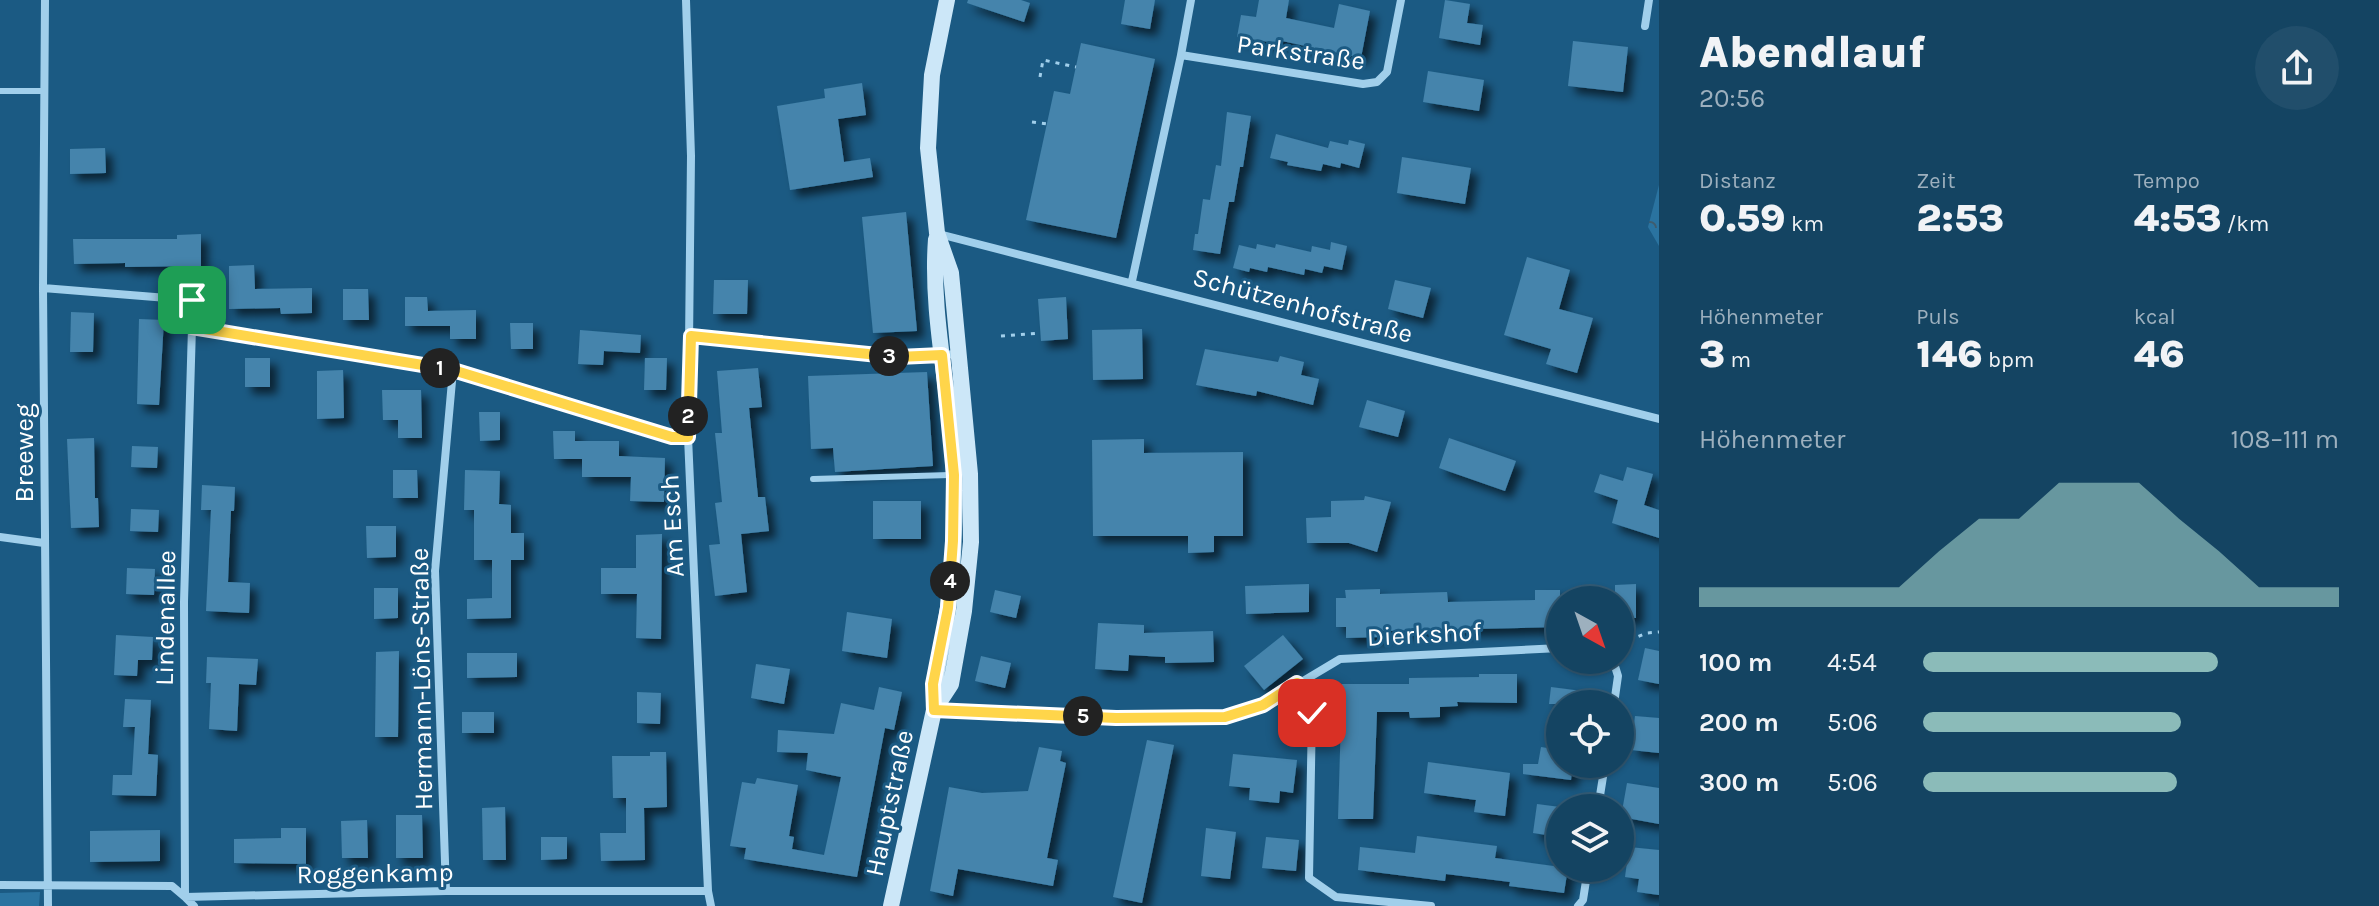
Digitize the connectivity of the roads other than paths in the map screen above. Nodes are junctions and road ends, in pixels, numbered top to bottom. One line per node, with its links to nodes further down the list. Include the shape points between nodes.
1 (45, 0): 10 (street, Breeweg)
2 (686, 0): 15 (street, Am Esch)
3 (947, 0): 11 (main road, Hauptstraße, via 929,112)
4 (1191, 0): 8 (street)
5 (1401, 0): 8 (street, Parkstraße, via 1387,72 1377,82)
6 (1649, 0): 7 (street)
7 (1645, 26)
8 (1181, 55): 12 (street)
9 (0, 91): 10 (lane)
10 (43, 91): 13 (street, Breeweg)
11 (937, 233): 12 (street, Schützenhofstraße); 16 (main road, Hauptstraße, via 933,275)
12 (1132, 281): 18 (street, Schützenhofstraße)
13 (43, 288): 14 (street, via 192,300); 23 (street, Breeweg)
14 (192, 327): 17 (street); 32 (street, Lindenallee, via 184,602)
15 (691, 336): 16 (street, via 898,357); 19 (street, Am Esch)
16 (950, 354): 20 (main road, Hauptstraße)
17 (453, 370): 19 (street, via 672,437); 30 (street, Hermann-Löns-Straße, via 435,571)
18 (1659, 419)
19 (688, 437): 31 (street, Am Esch)
20 (962, 475): 21 (lane); 26 (main road, Hauptstraße, via 948,608 933,684)
21 (813, 479)
22 (0, 537): 23 (street)
23 (44, 543): 29 (street, Breeweg)
24 (1546, 649): 25 (street, Dierkshof, via 1340,659)
25 (1297, 683): 26 (street, Dierkshof, via 1263,705 1225,717); 37 (street, via 1312,713 1309,878 1336,897)
26 (934, 710): 36 (main road, Hauptstraße)
27 (1586, 882): 38 (street)
28 (0, 885): 29 (street, Roggenkamp)
29 (48, 886): 32 (street, Roggenkamp, via 172,886); 33 (street, Breeweg)
30 (446, 891): 31 (street, Roggenkamp); 32 (street, Roggenkamp)
31 (708, 891): 35 (street, Am Esch)
32 (185, 897): 34 (street)
33 (48, 906)
34 (194, 906)
35 (711, 906)
36 (891, 906)
37 (1431, 906)
38 (1578, 906)

